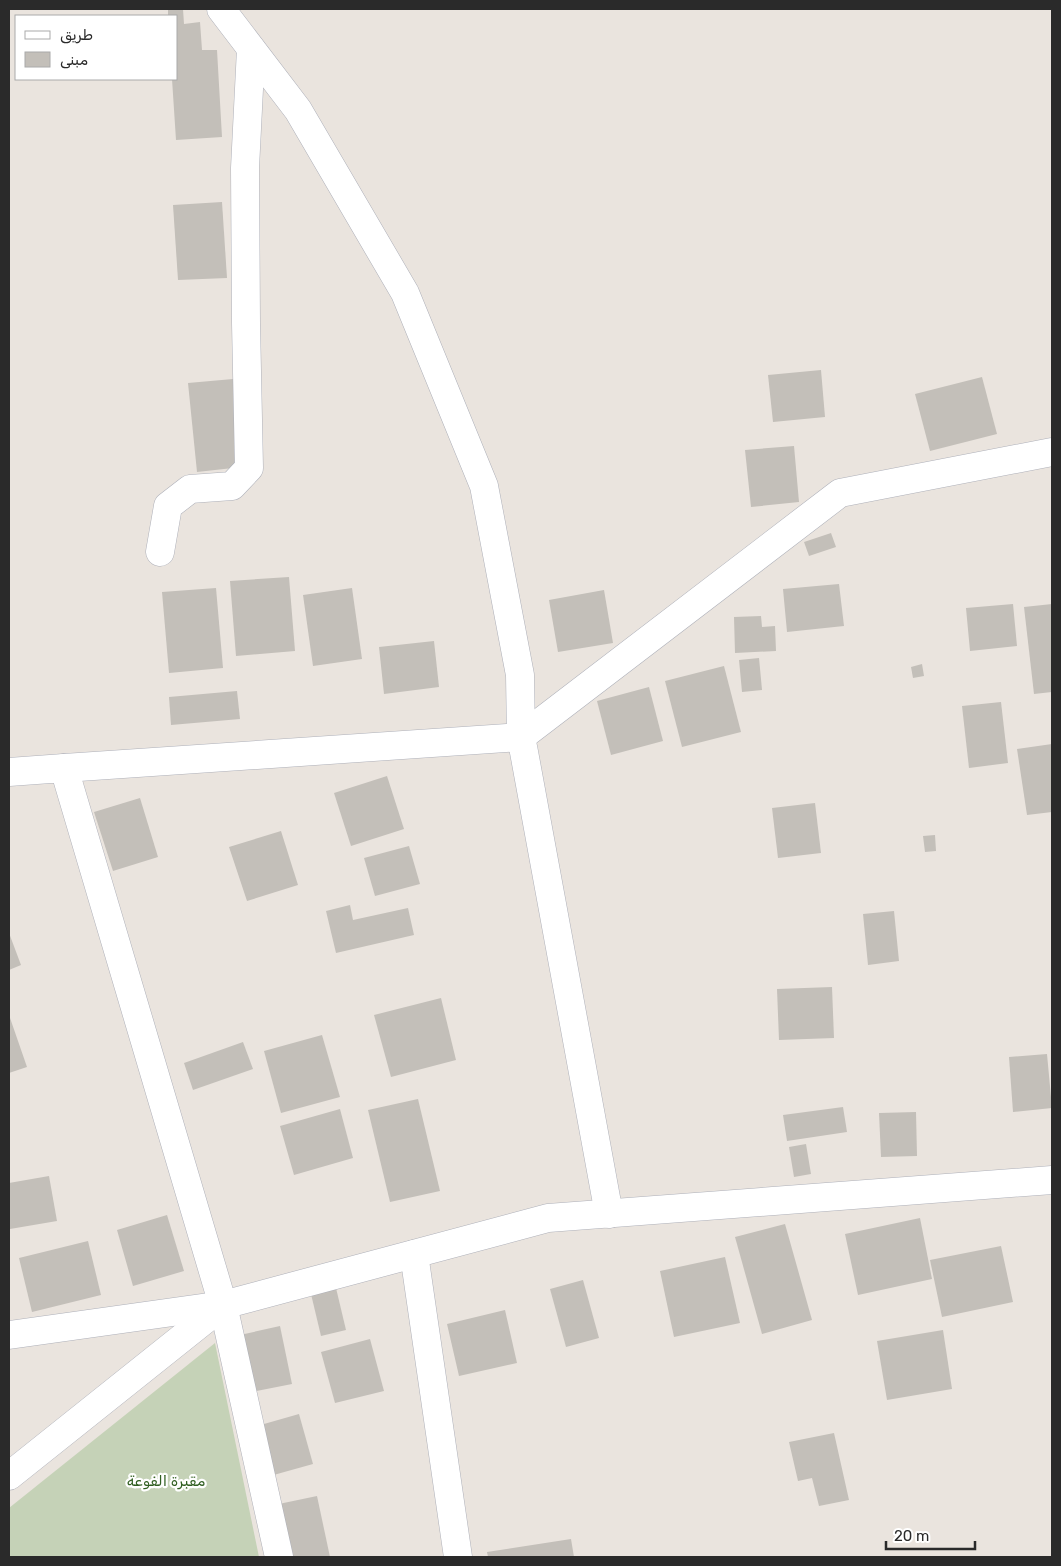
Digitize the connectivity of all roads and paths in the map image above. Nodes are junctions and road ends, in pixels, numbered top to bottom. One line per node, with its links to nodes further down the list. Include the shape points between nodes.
1 (221, 9): 2 (street)
2 (251, 49): 4 (street, via 245,168 249,468 232,486 190,489 168,506); 5 (street, via 298,110 405,292 484,486 520,675)
3 (1052, 452): 5 (street, via 840,492)
4 (160, 552)
5 (521, 737): 6 (street); 9 (street)
6 (64, 768): 7 (street); 11 (street)
7 (9, 772)
8 (1052, 1180): 9 (street)
9 (609, 1214): 10 (street, via 548,1218)
10 (414, 1254): 11 (street); 15 (street)
11 (223, 1305): 12 (street); 13 (street); 14 (street)
12 (9, 1335)
13 (9, 1476)
14 (279, 1557)
15 (458, 1557)

